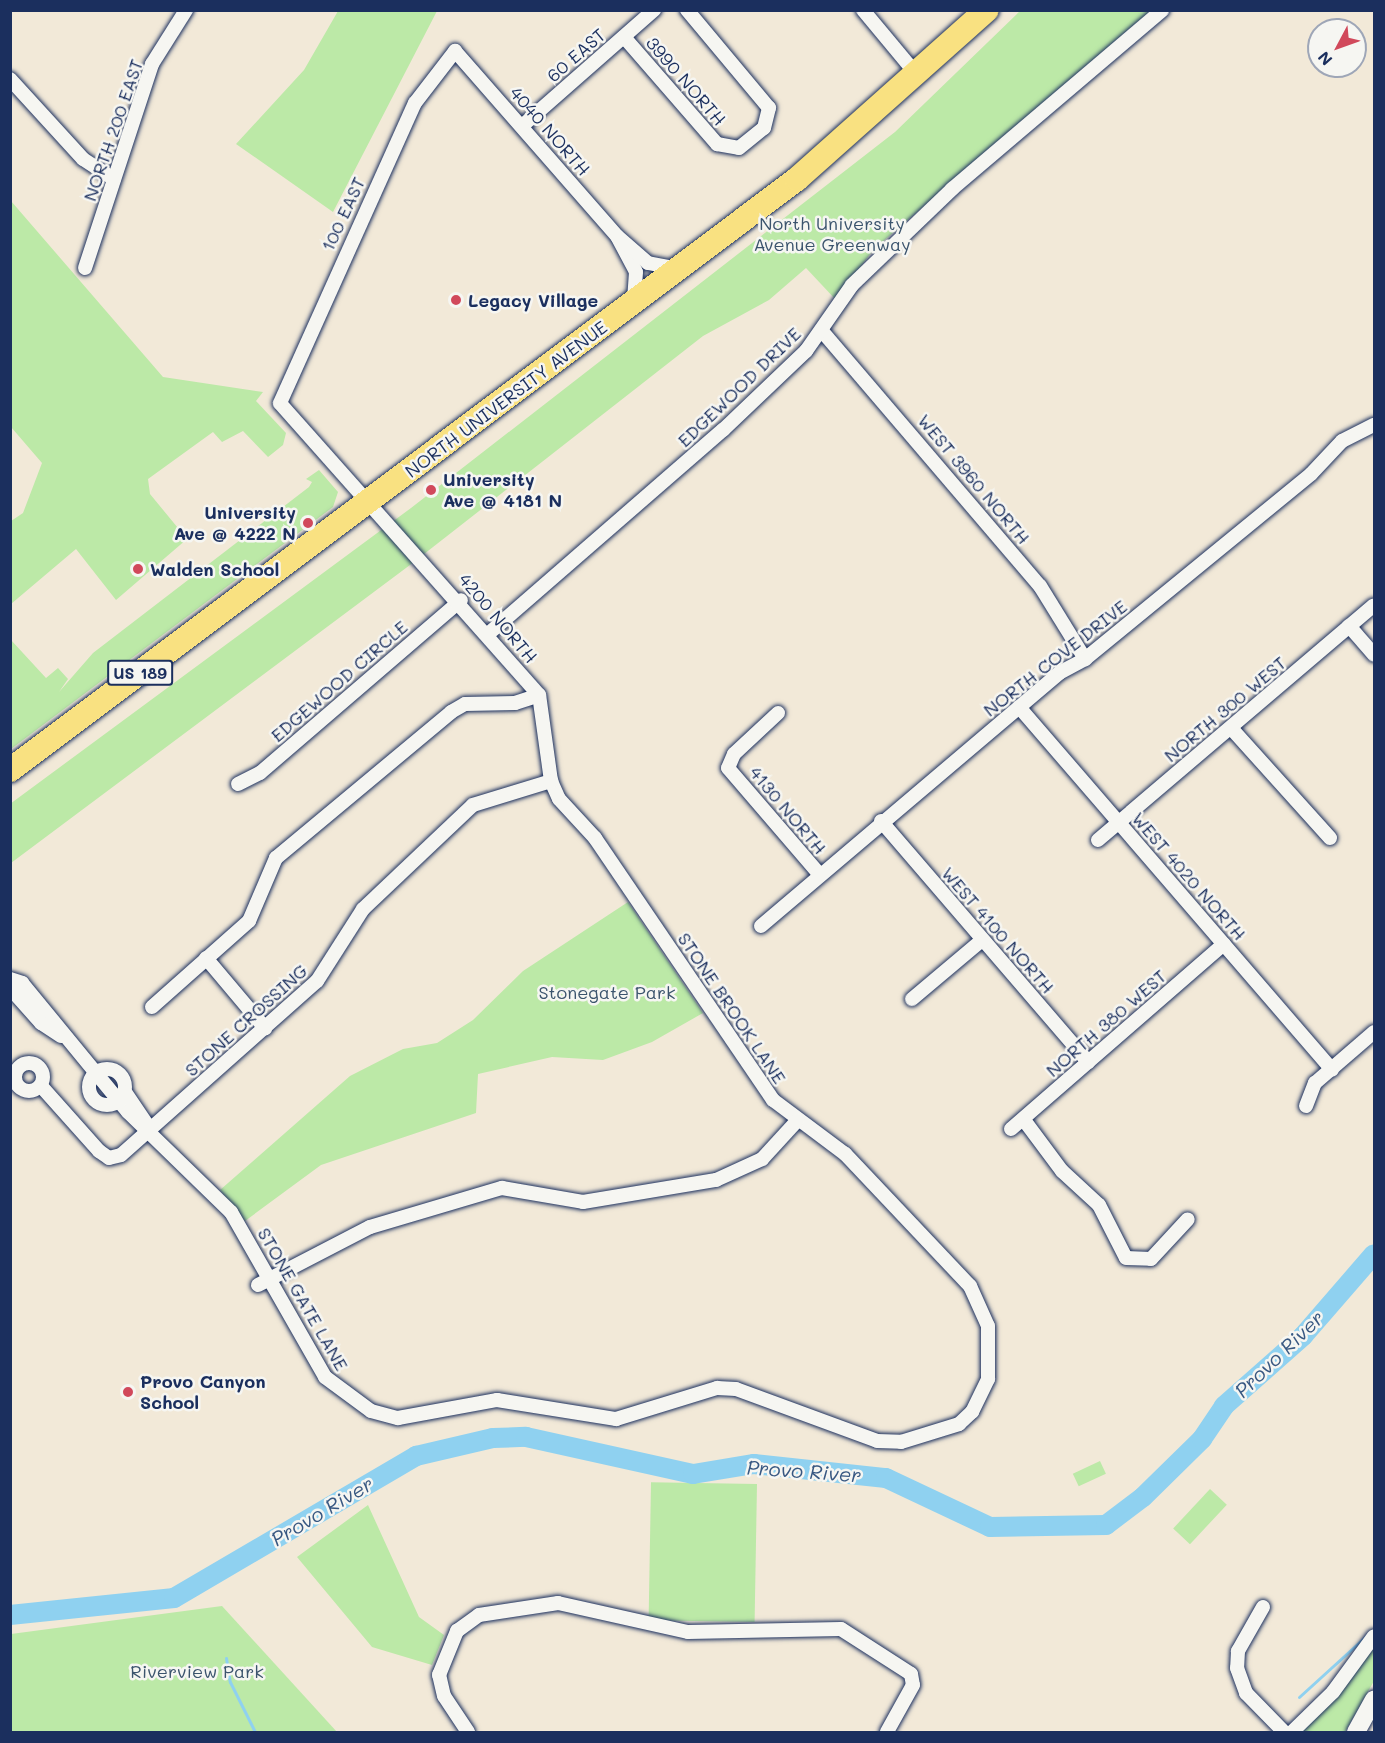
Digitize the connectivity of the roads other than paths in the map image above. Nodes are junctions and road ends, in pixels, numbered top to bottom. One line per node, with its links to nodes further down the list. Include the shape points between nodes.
1 (186, 10): 12 (street, NORTH 200 EAST, via 152,64)
2 (654, 10): 7 (street, 60 EAST)
3 (687, 10): 7 (street, 3990 NORTH, via 767,103 770,118 755,137 735,149 717,144)
4 (863, 10): 9 (street)
5 (987, 10): 9 (highway, NORTH UNIVERSITY AVENUE / US 189)
6 (1162, 10): 17 (street, EDGEWOOD DRIVE, via 886,251 852,285)
7 (624, 37): 11 (street, 60 EAST)
8 (455, 51): 11 (street, 4040 NORTH); 18 (street, 100 EAST, via 415,103)
9 (918, 76): 15 (highway, NORTH UNIVERSITY AVENUE / US 189)
10 (10, 79): 12 (street, via 83,159)
11 (522, 126): 13 (street, 4040 NORTH)
12 (114, 179): 14 (street, NORTH 200 EAST)
13 (617, 236): 15 (street, 4040 NORTH, via 648,263); 16 (street, 4040 NORTH, via 636,272)
14 (85, 268)
15 (680, 269): 16 (highway, NORTH UNIVERSITY AVENUE / US 189)
16 (633, 304): 20 (highway, NORTH UNIVERSITY AVENUE / US 189)
17 (822, 331): 24 (street, EDGEWOOD DRIVE, via 723,430); 26 (street, WEST 3960 NORTH, via 1040,586)
18 (280, 403): 20 (street, 4200 NORTH)
19 (1374, 425): 26 (street, NORTH COVE DRIVE, via 1342,441 1311,474)
20 (370, 501): 21 (street, 4200 NORTH); 31 (highway, NORTH UNIVERSITY AVENUE / US 189)
21 (460, 600): 24 (street, 4200 NORTH); 33 (street, EDGEWOOD CIRCLE, via 260,773)
22 (1374, 605): 23 (street, NORTH 300 WEST)
23 (1348, 626): 25 (street); 30 (street, NORTH 300 WEST)
24 (488, 634): 27 (street, 4200 NORTH)
25 (1374, 655)
26 (1085, 659): 28 (street, NORTH COVE DRIVE)
27 (539, 695): 32 (street); 42 (street, via 515,703 458,707 276,858 258,908)
28 (1019, 707): 34 (street, NORTH COVE DRIVE); 35 (street, WEST 4020 NORTH)
29 (778, 713): 38 (street, 4130 NORTH, via 734,754 728,768)
30 (1231, 728): 35 (street, NORTH 300 WEST); 36 (street)
31 (10, 770)
32 (551, 781): 47 (street, STONE CROSSING, via 473,805 375,896 317,981); 57 (street, STONE BROOK LANE, via 773,1100)
33 (238, 784)
34 (881, 821): 38 (street, NORTH COVE DRIVE); 40 (street, WEST 4100 NORTH)
35 (1119, 822): 37 (street, NORTH 300 WEST); 41 (street, WEST 4020 NORTH)
36 (1330, 838)
37 (1098, 840)
38 (819, 875): 39 (street, NORTH COVE DRIVE)
39 (761, 926)
40 (982, 940): 45 (street); 50 (street, WEST 4100 NORTH)
41 (1224, 944): 50 (street, NORTH 380 WEST); 51 (street, WEST 4020 NORTH)
42 (206, 958): 46 (street); 47 (street)
43 (10, 979): 49 (street, via 22,983)
44 (10, 988): 49 (street, via 41,1023)
45 (912, 999)
46 (152, 1006)
47 (265, 1028): 59 (street, STONE CROSSING)
48 (1374, 1032): 51 (street)
49 (64, 1038): 52 (street)
50 (1088, 1062): 56 (street, NORTH 380 WEST)
51 (1332, 1069): 55 (street, via 1311,1088)
52 (96, 1075): 54 (street, STONE GATE LANE, via 113,1069 126,1082); 54 (street, via 88,1092 100,1105)
53 (41, 1086): 59 (street, STONE CROSSING, via 109,1158 121,1155)
54 (121, 1096): 59 (street, STONE GATE LANE)
55 (1306, 1106)
56 (1024, 1120): 58 (street, NORTH 380 WEST); 60 (street, via 1058,1166 1099,1205 1126,1258 1151,1259)
57 (797, 1121): 61 (street, via 762,1160 716,1180 583,1202 502,1188 370,1227); 63 (street, STONE BROOK LANE, via 845,1154 969,1286 988,1326)
58 (1011, 1129)
59 (150, 1131): 61 (street, STONE GATE LANE, via 231,1212)
60 (1188, 1219)
61 (271, 1278): 62 (street); 63 (street, STONE GATE LANE, via 325,1377 370,1411 398,1418 497,1400 615,1419 717,1388 736,1389 877,1441 902,1442 958,1424 983,1398)
62 (258, 1286)
63 (988, 1379)
64 (1263, 1607): 69 (street, via 1238,1650 1237,1668 1246,1693)
65 (1374, 1636): 70 (street, via 1333,1692)
66 (1374, 1700): 71 (street)
67 (468, 1732): 68 (street, via 444,1696 440,1665 457,1631 479,1615 558,1603 688,1632 841,1629 911,1674 914,1685)
68 (887, 1732)
69 (1284, 1732)
70 (1292, 1732)
71 (1356, 1732)

